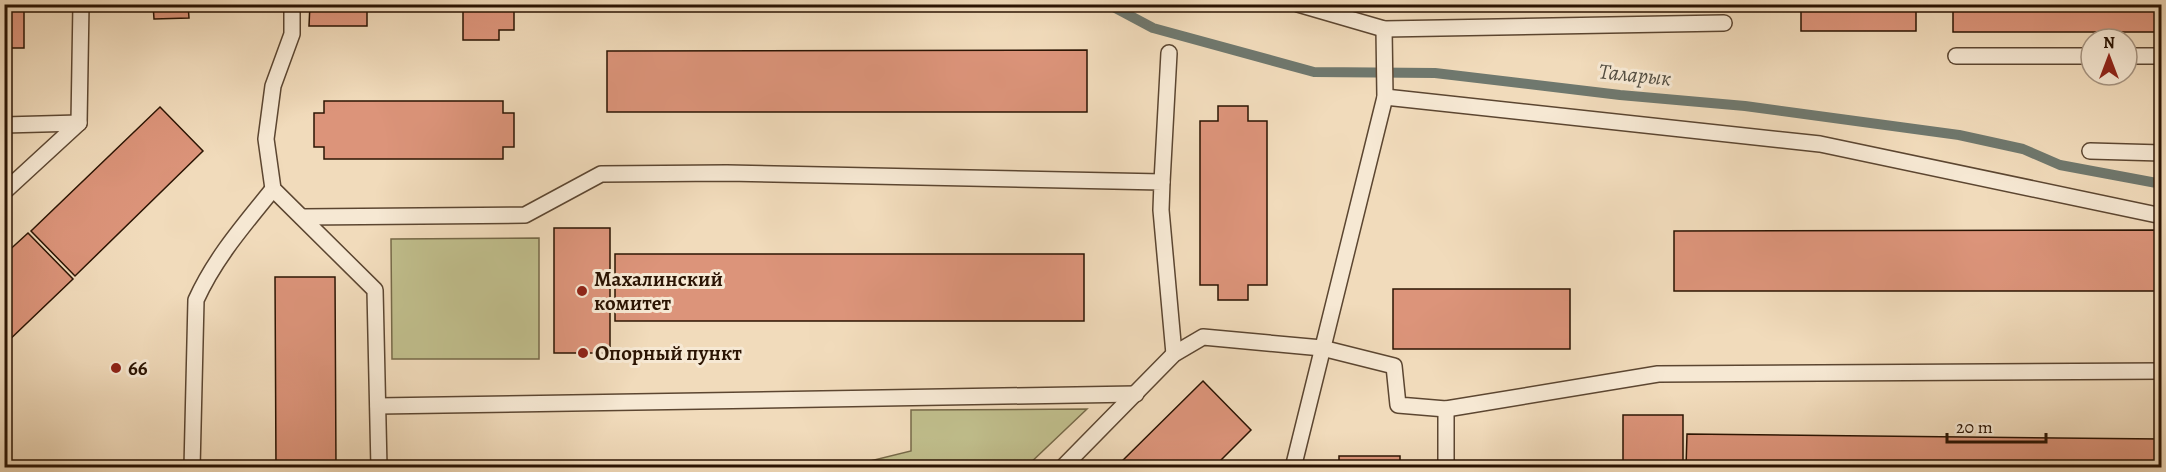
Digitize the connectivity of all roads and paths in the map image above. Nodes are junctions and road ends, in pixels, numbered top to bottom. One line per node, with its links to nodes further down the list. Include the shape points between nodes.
1 (81, 4): 12 (lane)
2 (292, 4): 17 (lane, via 292,34 273,86 266,139)
3 (1298, 4): 5 (lane)
4 (1724, 23): 5 (lane)
5 (1384, 29): 11 (lane)
6 (1169, 53): 16 (lane)
7 (1956, 57): 8 (lane)
8 (2079, 57)
9 (2139, 57): 10 (lane)
10 (2162, 57)
11 (1385, 97): 19 (lane, via 1820,144); 21 (lane)
12 (79, 123): 13 (lane); 18 (lane)
13 (4, 125)
14 (2090, 151): 15 (lane)
15 (2162, 153)
16 (1162, 182): 20 (lane, via 601,174 525,215); 22 (lane)
17 (273, 189): 20 (lane); 27 (lane, via 227,245 196,300)
18 (4, 192)
19 (2162, 216)
20 (302, 217): 25 (lane, via 375,290)
21 (1322, 348): 22 (lane, via 1203,337); 26 (lane, via 1394,366 1398,405); 30 (lane)
22 (1174, 354): 24 (lane)
23 (2162, 371): 26 (lane, via 1658,374)
24 (1136, 394): 25 (lane); 29 (lane)
25 (378, 406): 28 (lane)
26 (1446, 409): 31 (lane)
27 (192, 468)
28 (379, 468)
29 (1062, 468)
30 (1293, 468)
31 (1446, 468)

